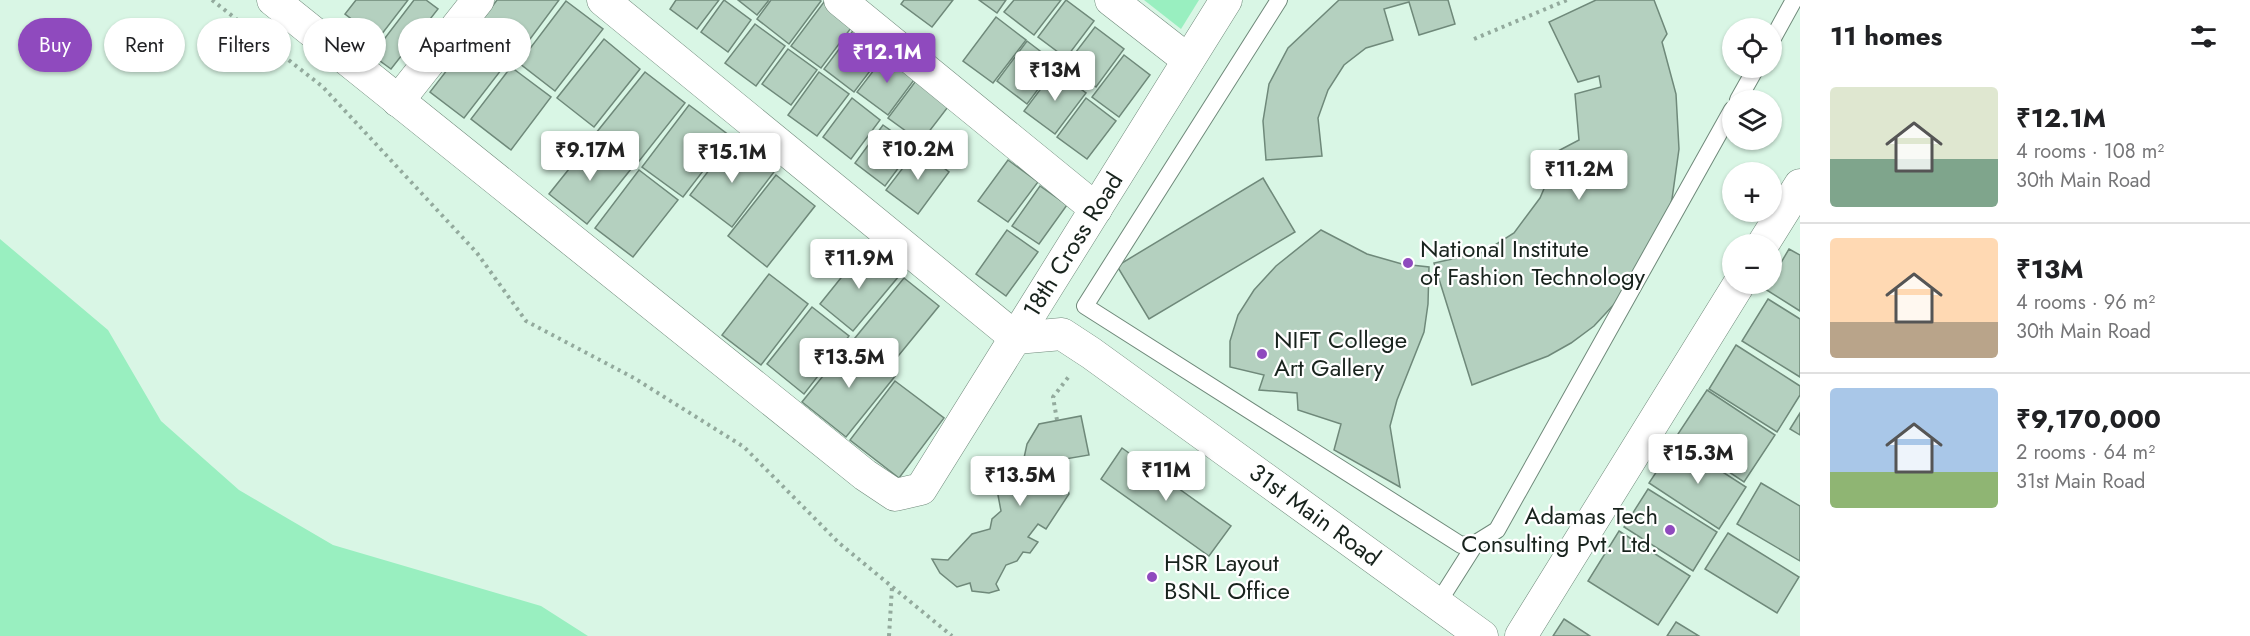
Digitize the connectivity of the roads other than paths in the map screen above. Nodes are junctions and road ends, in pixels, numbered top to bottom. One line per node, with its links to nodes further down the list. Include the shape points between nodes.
1 (273, 0): 11 (street)
2 (478, 0): 11 (street)
3 (603, 0): 17 (street)
4 (840, 0): 14 (street)
5 (1111, 0): 10 (street)
6 (1226, 0): 10 (street, 18th Cross Road)
7 (1279, 0): 18 (lane, via 1085,306 1461,545)
8 (1794, 2): 9 (lane)
9 (1782, 23)
10 (1188, 60): 14 (street, 18th Cross Road)
11 (398, 101): 17 (street, 18th Cross Road, via 895,495 921,489)
12 (1722, 128): 18 (lane, via 1497,530)
13 (1800, 185): 15 (street)
14 (1096, 209): 17 (street, 18th Cross Road)
15 (1769, 234)
16 (1733, 294): 21 (street)
17 (1016, 338): 19 (street, 31st Main Road, via 1062,334)
18 (1476, 543): 19 (lane)
19 (1438, 603): 20 (street, 31st Main Road)
20 (1482, 636)
21 (1521, 636)

